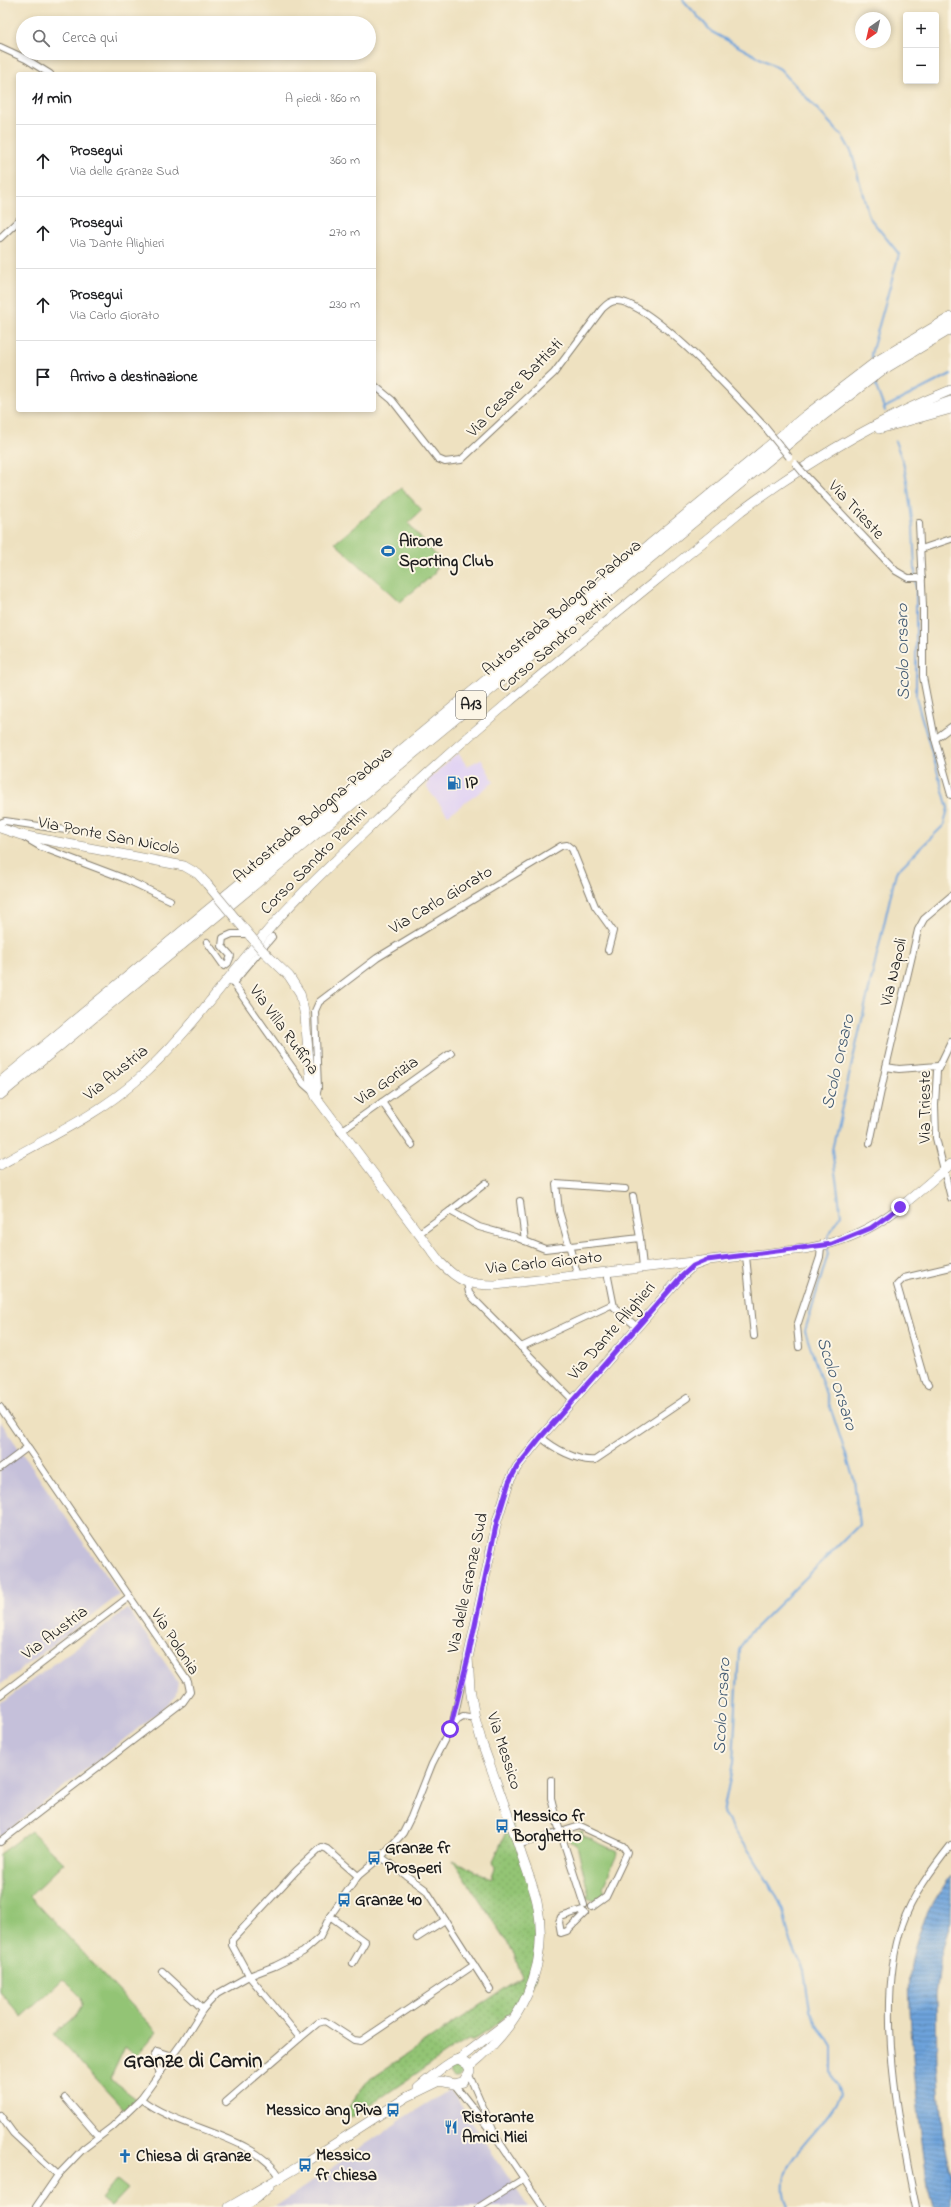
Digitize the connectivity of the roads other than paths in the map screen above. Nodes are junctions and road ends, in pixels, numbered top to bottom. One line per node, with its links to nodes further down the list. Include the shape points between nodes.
1 (0, 47): 2 (street)
2 (16, 54)
3 (28, 60): 4 (street)
4 (47, 72)
5 (16, 222): 6 (street)
6 (0, 238)
7 (951, 318): 38 (highway, Autostrada Bologna-Padova / A13, via 877,362 805,417)
8 (951, 328): 39 (highway, Autostrada Bologna-Padova / A13, via 881,370 811,424)
9 (376, 387): 14 (street, Via Cesare Battisti, bridge, via 392,400 438,459 446,462 460,460 550,377 602,309 616,300 661,324 682,342)
10 (951, 390): 13 (street, Corso Sandro Pertini)
11 (951, 401): 13 (street, Corso Sandro Pertini)
12 (951, 409): 13 (street, Corso Sandro Pertini)
13 (862, 433): 33 (street, Corso Sandro Pertini, via 806,465 741,511 477,730 407,791 314,881 266,932)
14 (780, 445): 18 (street, Via Trieste, bridge, via 886,561 902,575)
15 (919, 523): 17 (street)
16 (951, 539): 17 (street)
17 (921, 550): 18 (street)
18 (917, 578): 20 (street, via 922,670)
19 (951, 727): 20 (street)
20 (935, 739): 21 (street)
21 (951, 795)
22 (0, 823): 24 (street, Via Ponte San Nicolò, via 5,820)
23 (0, 828): 25 (street, Via Ponte San Nicolò)
24 (66, 830)
25 (20, 836): 26 (street, Via Ponte San Nicolò, via 184,866 198,874); 28 (street)
26 (207, 884): 29 (street, Via Carlo Giorato, bridge)
27 (951, 896): 37 (street, Via Napoli, via 924,919 918,930)
28 (170, 900)
29 (250, 935): 31 (street, via 228,934 223,938 222,946 231,956 228,963 222,966); 40 (street, Via Carlo Giorato, bridge, via 289,976 300,993 306,1016 310,1077)
30 (272, 937): 33 (street)
31 (207, 942)
32 (608, 950): 40 (street, Via Carlo Giorato, via 612,936 611,928 595,906 572,849 567,845 561,846 377,958 319,1002 315,1011 318,1088)
33 (231, 980): 40 (street, Via Villa Ruffina); 45 (street, Via Austria, via 176,1042 136,1081 78,1123)
34 (951, 1042): 36 (street, Via Trieste)
35 (451, 1053): 41 (street, Via Gorizia)
36 (938, 1066): 37 (street, via 899,1069); 46 (street, Via Trieste, via 935,1117 939,1152)
37 (886, 1067): 43 (street, Via Napoli)
38 (0, 1083)
39 (0, 1094)
40 (314, 1095): 42 (street, Via Carlo Giorato)
41 (382, 1102): 42 (street, Via Gorizia); 44 (street)
42 (340, 1132): 53 (street, Via Carlo Giorato)
43 (870, 1143)
44 (412, 1145)
45 (0, 1165)
46 (948, 1167): 50 (street); 57 (street, Via Carlo Giorato, via 881,1222 860,1234)
47 (486, 1183): 52 (street)
48 (625, 1189): 56 (street, via 556,1184 559,1211)
49 (633, 1196): 54 (street)
50 (951, 1198)
51 (520, 1201): 55 (street)
52 (450, 1211): 53 (street); 55 (street, via 479,1227)
53 (418, 1234): 67 (street, Via Carlo Giorato, via 450,1273)
54 (640, 1238): 56 (street); 61 (street)
55 (525, 1241): 56 (street, via 544,1249)
56 (569, 1246): 65 (street)
57 (825, 1246): 58 (street, Via Carlo Giorato); 72 (street, via 797,1326)
58 (746, 1256): 59 (street, Via Carlo Giorato); 70 (street)
59 (707, 1260): 60 (street, Via Carlo Giorato); 62 (street, Via Dante Alighieri)
60 (673, 1264): 61 (street, Via Carlo Giorato); 62 (street, Via Carlo Giorato); 66 (street, via 680,1269)
61 (643, 1267): 64 (street, Via Carlo Giorato)
62 (689, 1268): 66 (street, Via Dante Alighieri)
63 (951, 1268): 73 (street, via 904,1278 897,1286)
64 (607, 1272): 65 (street, Via Carlo Giorato); 68 (street)
65 (578, 1276): 67 (street, Via Carlo Giorato, via 495,1286)
66 (681, 1277): 69 (street, Via Dante Alighieri)
67 (467, 1284): 71 (street, via 469,1293)
68 (613, 1304): 69 (street); 71 (street)
69 (637, 1327): 75 (street, Via Dante Alighieri)
70 (754, 1336)
71 (521, 1347): 75 (street)
72 (799, 1347)
73 (928, 1385)
74 (687, 1398): 77 (street, via 595,1460 582,1459 549,1444)
75 (573, 1400): 77 (street, Via Dante Alighieri)
76 (0, 1407): 78 (street, Via Polonia)
77 (544, 1434): 81 (street, Via delle Granze Sud, via 517,1467 502,1502)
78 (28, 1447): 79 (street); 80 (street, Via Polonia)
79 (0, 1468)
80 (129, 1598): 82 (street, Via Austria); 87 (street, Via Polonia, via 188,1682 190,1692 183,1702)
81 (468, 1658): 83 (street, Via Messico); 84 (street, Via delle Granze Sud)
82 (0, 1695)
83 (475, 1718): 84 (street, Via delle Granze Sud, via 463,1716); 88 (street, Via Messico)
84 (450, 1729): 90 (street, Via delle Granze Sud, via 403,1833)
85 (551, 1780): 86 (street, via 551,1798)
86 (560, 1832): 86 (street, via 584,1909 590,1912 592,1907 606,1897 625,1858 626,1848 580,1826); 88 (street)
87 (0, 1842)
88 (518, 1845): 101 (street, Via Messico, via 536,1901 540,1940 534,1978)
89 (951, 1845): 127 (street, via 923,1884 902,1923 892,1960 895,2084)
90 (381, 1857): 91 (street, Via delle Granze Sud); 93 (street, via 426,1890)
91 (358, 1876): 92 (street, Via delle Granze Sud); 98 (street, via 327,1849 322,1847 314,1852 232,1940 232,1945)
92 (330, 1916): 95 (street, via 365,1942); 98 (street, Via delle Granze Sud, via 320,1937 303,1952)
93 (445, 1920): 94 (street); 96 (street)
94 (417, 1938)
95 (353, 1963)
96 (474, 1965): 99 (street); 102 (street, via 361,2041 354,2040 325,2020)
97 (162, 1971): 100 (street)
98 (249, 1976): 100 (street, Via delle Granze Sud, via 217,1994); 102 (street)
99 (490, 1990)
100 (203, 2009): 103 (street, Via delle Granze Sud)
101 (519, 2013): 104 (street, Via Messico); 106 (street, Via Messico, via 498,2042)
102 (300, 2038): 114 (street)
103 (173, 2056): 107 (street, Via delle Granze Sud); 107 (street, via 161,2051 154,2056 154,2065)
104 (459, 2059): 105 (street, Via Messico, via 450,2061); 106 (street, via 463,2060)
105 (445, 2068): 108 (street, via 446,2077); 110 (street, Via Messico)
106 (469, 2071): 108 (street, Via Messico, via 463,2082); 109 (street)
107 (162, 2072): 113 (street, Via delle Granze Sud)
108 (452, 2083): 110 (street, Via Messico, via 440,2081); 112 (street)
109 (476, 2089): 112 (street, via 470,2098); 117 (street)
110 (407, 2097): 119 (street, Via Messico)
111 (65, 2098): 116 (street)
112 (466, 2098): 117 (street)
113 (141, 2099): 116 (street, Via delle Granze Sud, via 112,2127); 119 (street, via 161,2112 260,2155)
114 (226, 2102)
115 (0, 2116): 118 (street, via 23,2143)
116 (98, 2136): 118 (street, Via delle Granze Sud)
117 (498, 2140): 120 (street)
118 (58, 2175): 122 (street, Via delle Granze Sud)
119 (281, 2178): 121 (street, Via Messico)
120 (523, 2178): 125 (street); 126 (street)
121 (272, 2183): 123 (street, Via Messico); 124 (street, Via Messico)
122 (36, 2207)
123 (229, 2207)
124 (243, 2207)
125 (479, 2207)
126 (543, 2207)
127 (916, 2207)

